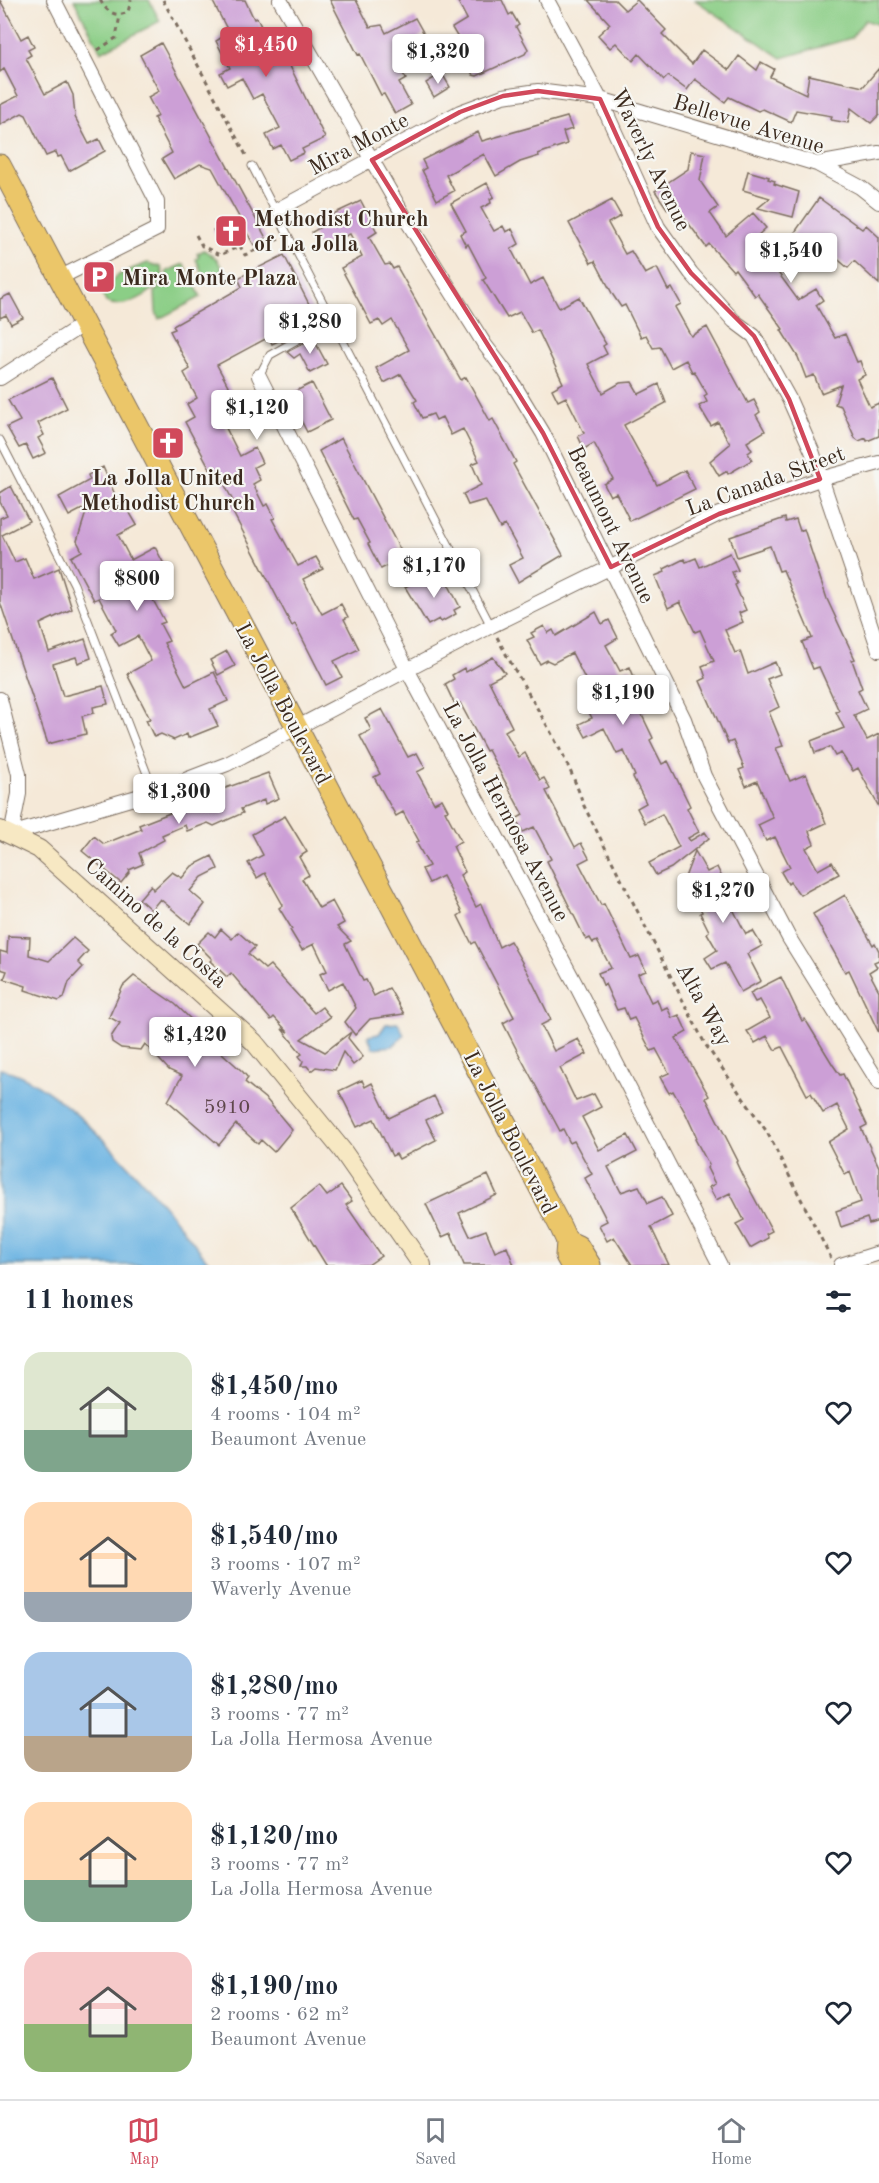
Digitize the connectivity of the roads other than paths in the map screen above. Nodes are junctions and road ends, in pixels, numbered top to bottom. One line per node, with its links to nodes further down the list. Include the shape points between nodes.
1 (54, 0): 12 (street, via 157,202 157,229)
2 (280, 0): 6 (street, Beaumont Avenue)
3 (547, 0): 4 (street, Waverly Avenue)
4 (600, 99): 6 (street, Mira Monte, via 538,91 503,96 460,112); 7 (street, Bellevue Avenue); 19 (street, Waverly Avenue, via 658,227 691,273 734,321 754,336 789,399)
5 (879, 153): 7 (street)
6 (372, 159): 11 (street, Mira Monte); 20 (street, Beaumont Avenue, via 404,216 543,433)
7 (817, 164): 10 (street, Bellevue Avenue)
8 (0, 165): 12 (main road, La Jolla Boulevard)
9 (252, 166): 11 (lane)
10 (879, 202)
11 (277, 210): 13 (lane)
12 (59, 278): 14 (main road, La Jolla Boulevard)
13 (333, 320): 15 (lane, via 270,355); 21 (lane)
14 (82, 325): 16 (street); 25 (main road, La Jolla Boulevard)
15 (259, 376): 23 (street, La Jolla Hermosa Avenue)
16 (0, 378)
17 (0, 440): 26 (lane, via 74,584)
18 (879, 463): 19 (street, La Canada Street)
19 (820, 479): 20 (street, La Canada Street, via 719,514); 22 (street, Waverly Avenue)
20 (611, 567): 21 (street, La Canada Street); 28 (street, Beaumont Avenue, via 684,718 704,776 789,938)
21 (491, 626): 23 (street, La Canada Street)
22 (879, 650)
23 (408, 671): 25 (street, La Canada Street); 34 (street, La Jolla Hermosa Avenue)
24 (0, 699): 27 (street, via 19,774 19,794)
25 (296, 729): 26 (street, La Canada Street, via 227,764); 29 (main road, La Jolla Boulevard)
26 (154, 792): 27 (street, La Canada Street)
27 (5, 832): 31 (street, Camino de la Costa, via 39,849 254,1042 342,1150)
28 (879, 1083)
29 (567, 1240): 32 (main road, La Jolla Boulevard, via 566,1256); 33 (main road, La Jolla Boulevard, via 579,1246)
30 (879, 1253): 35 (street)
31 (422, 1265)
32 (571, 1265)
33 (590, 1265)
34 (720, 1265)
35 (841, 1265)

